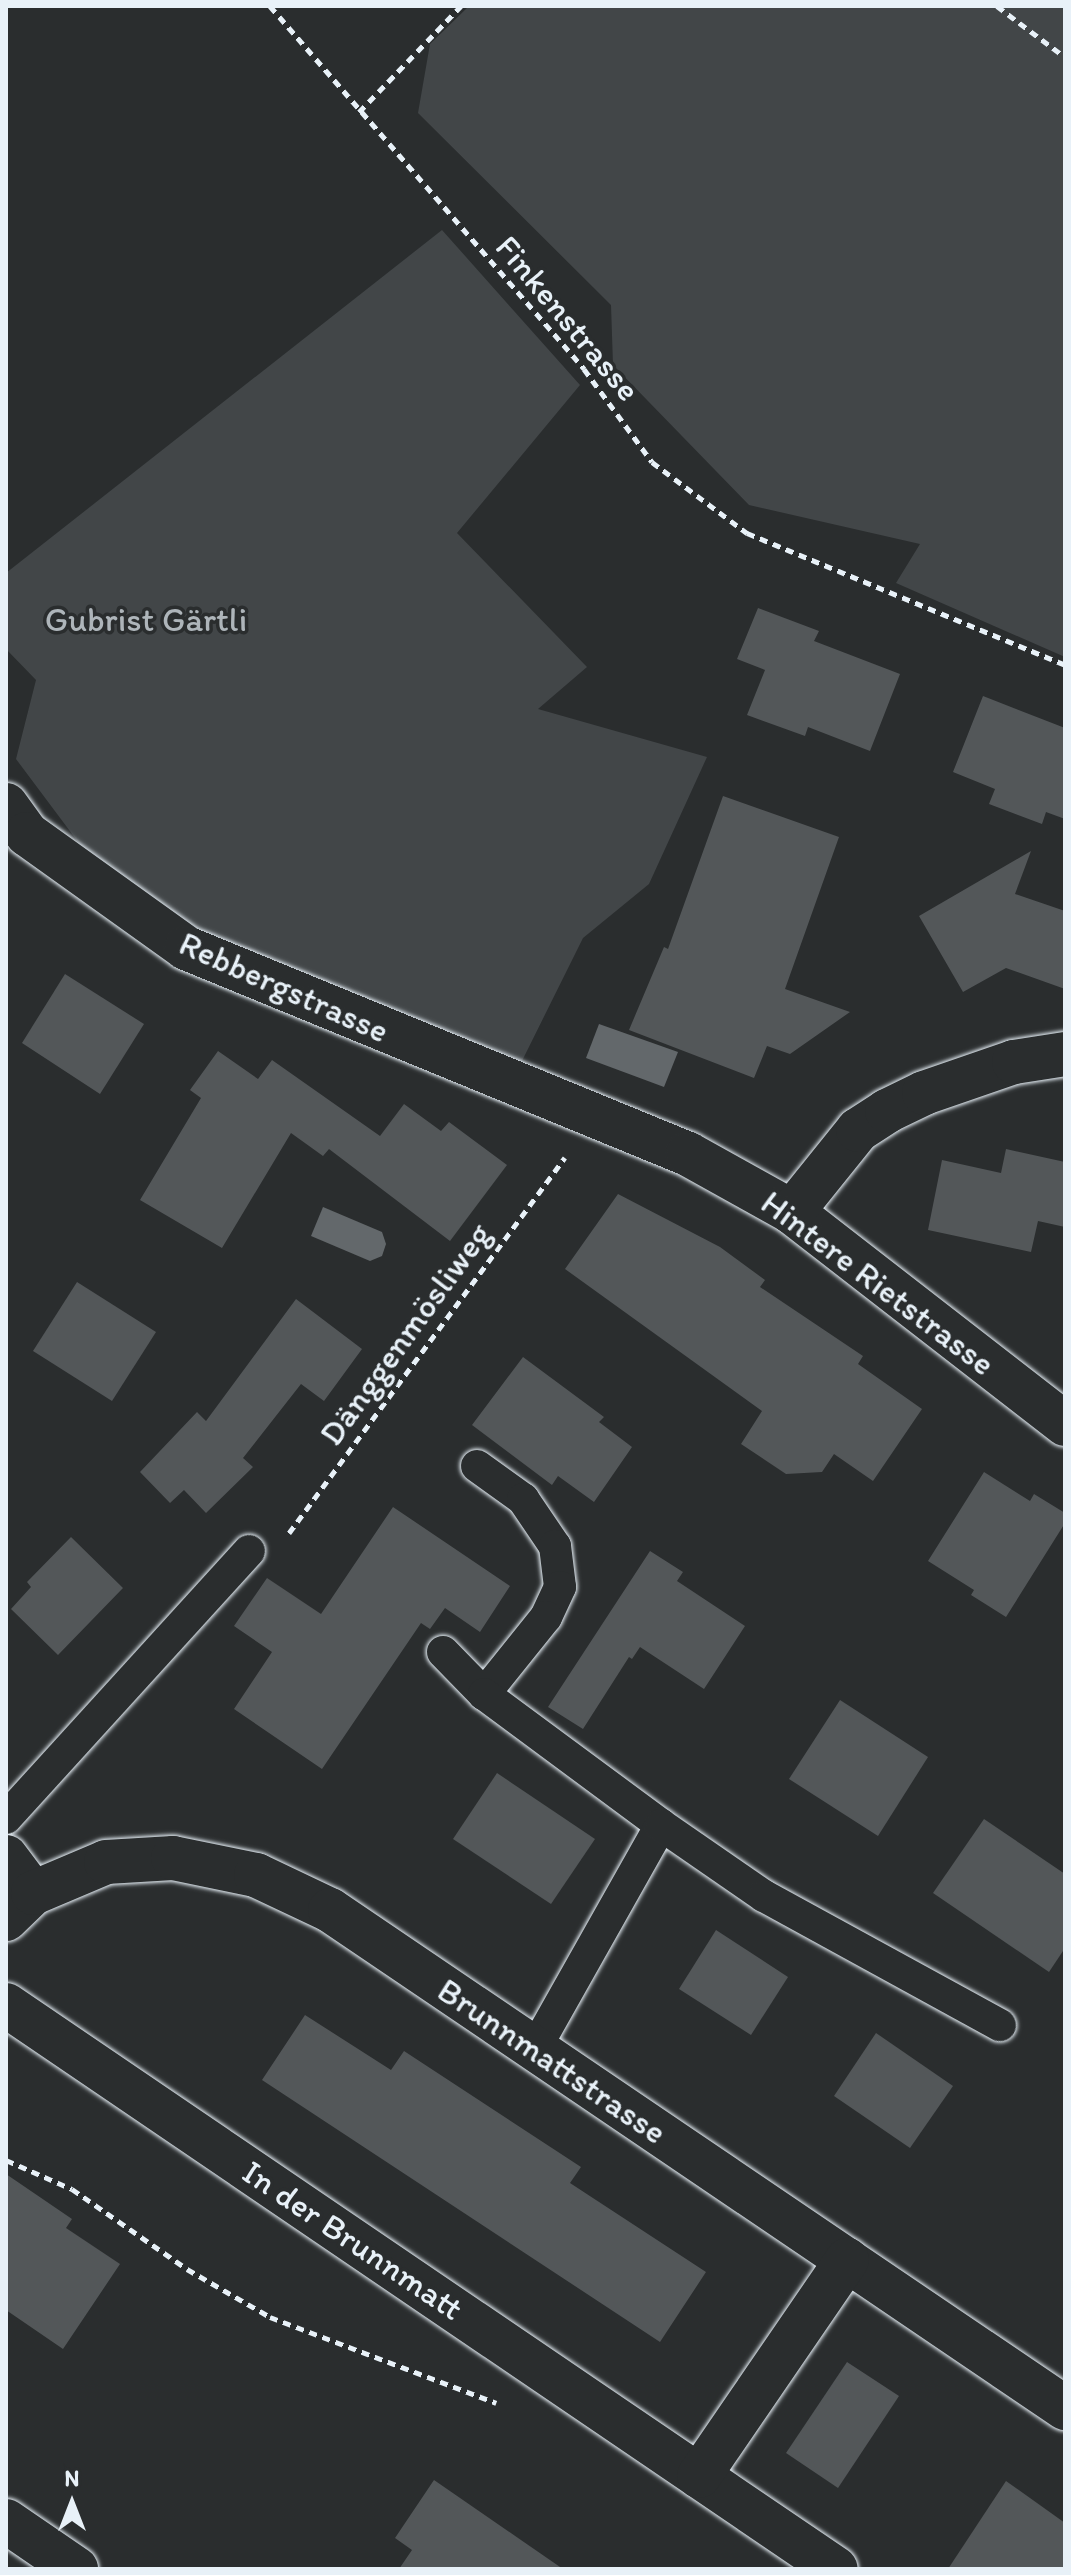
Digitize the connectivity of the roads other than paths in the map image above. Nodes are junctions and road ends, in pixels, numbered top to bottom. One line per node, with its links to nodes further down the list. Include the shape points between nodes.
1 (6, 805): 3 (street, Rebbergstrasse, via 27,834 186,948)
2 (1065, 1054): 4 (street, via 1014,1062 887,1111 858,1130)
3 (594, 1118): 4 (street, Hintere Rietstrasse, via 688,1154)
4 (792, 1212): 5 (street, Hintere Rietstrasse)
5 (1065, 1424)
6 (477, 1466): 9 (lane, via 523,1499 555,1546 560,1587 546,1617)
7 (249, 1551): 10 (lane)
8 (443, 1652): 9 (lane)
9 (484, 1694): 11 (lane)
10 (6, 1818)
11 (661, 1825): 15 (lane, via 764,1896); 16 (lane)
12 (6, 1857): 13 (street)
13 (19, 1906): 16 (street, Brunnmattstrasse, via 106,1862 173,1858 256,1875 330,1910)
14 (6, 2005): 19 (street, In der Brunnmatt)
15 (1000, 2025)
16 (534, 2050): 17 (street, Brunnmattstrasse)
17 (847, 2260): 18 (street, Brunnmattstrasse); 19 (street)
18 (1065, 2408)
19 (699, 2476): 22 (street, In der Brunnmatt)
20 (6, 2521): 21 (street)
21 (76, 2569)
22 (836, 2569)

